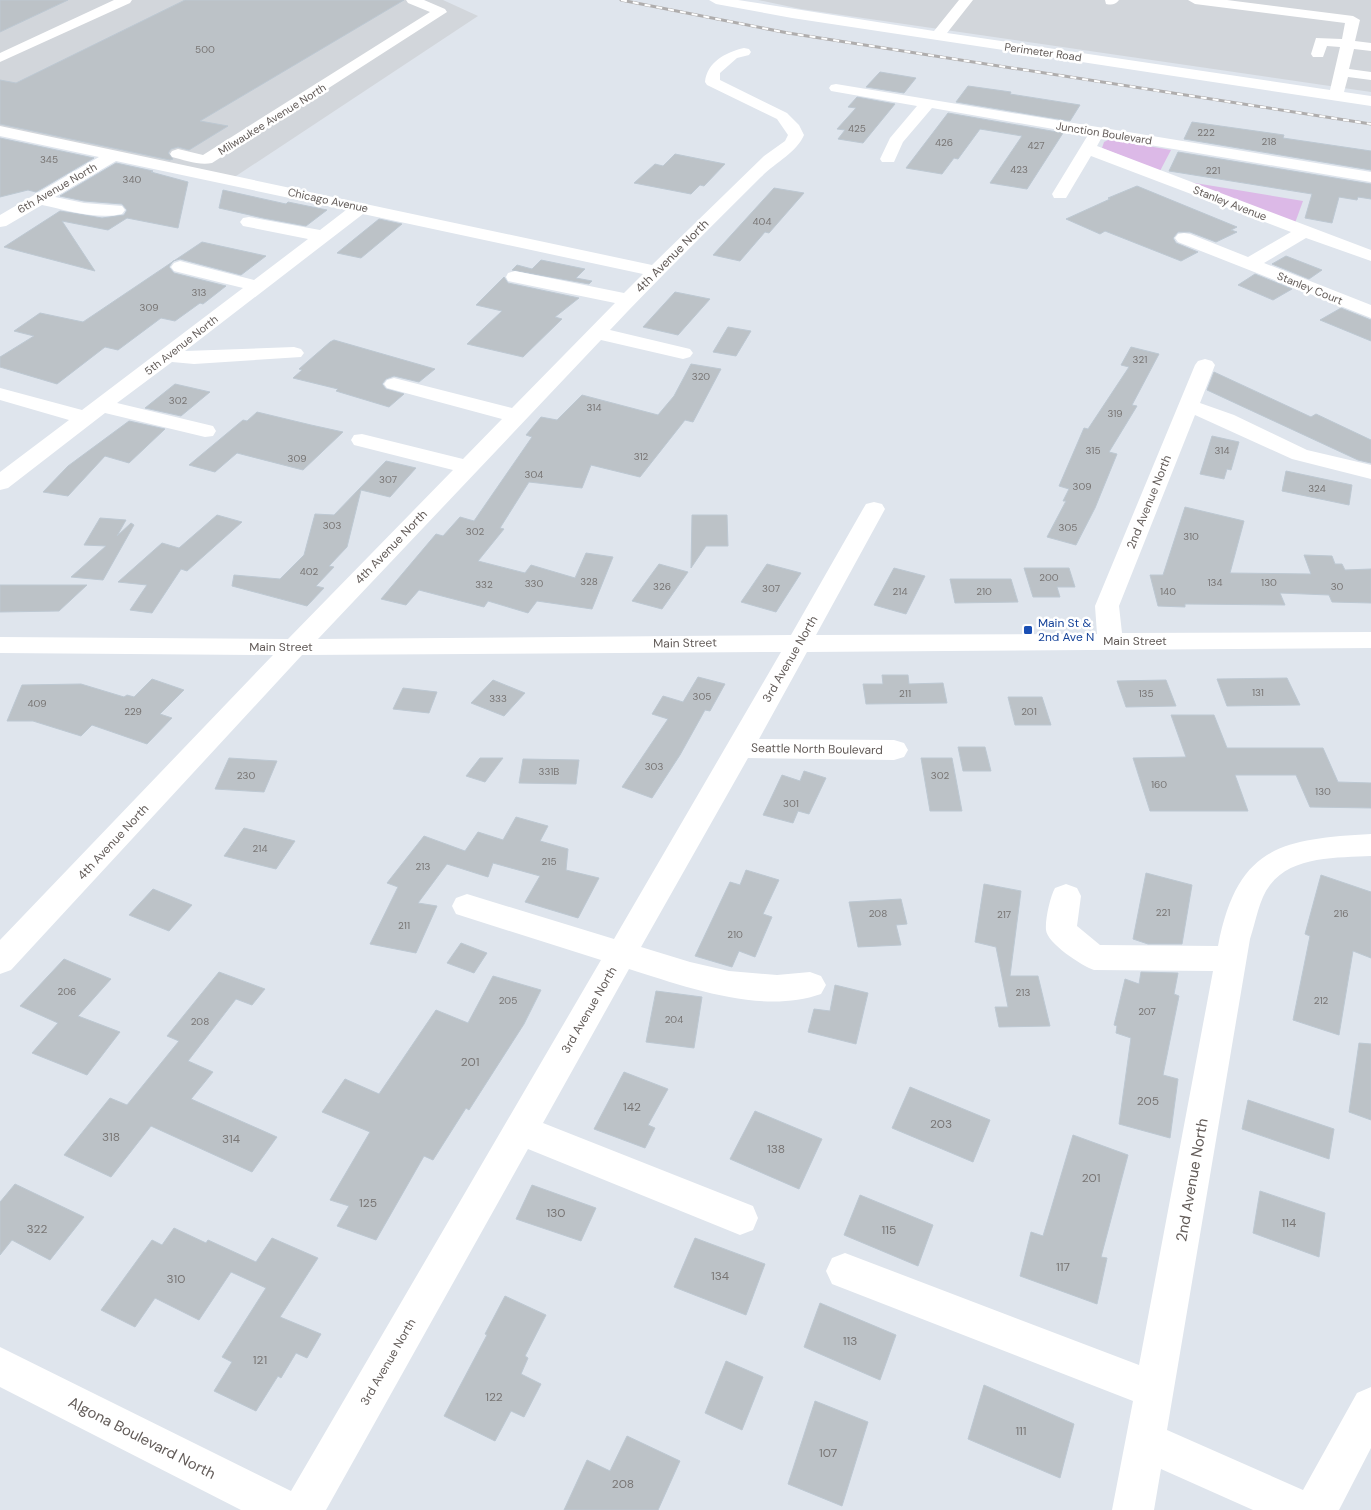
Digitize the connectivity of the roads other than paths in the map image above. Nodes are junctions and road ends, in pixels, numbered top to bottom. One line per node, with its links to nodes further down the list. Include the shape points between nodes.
1 (125, 0): 16 (street)
2 (413, 0): 23 (street, Milwaukee Avenue North, via 440,12 206,160)
3 (716, 0): 9 (street, Perimeter Road)
4 (966, 0): 11 (street)
5 (1195, 0): 8 (street)
6 (1299, 0): 8 (street)
7 (804, 5): 9 (street)
8 (1353, 13): 10 (street); 12 (street)
9 (792, 14): 11 (street, Perimeter Road)
10 (1371, 22)
11 (937, 36): 20 (street, Perimeter Road)
12 (1348, 44): 13 (street); 15 (street, via 1321,41); 17 (street)
13 (1371, 47)
14 (744, 52): 43 (street, 4th Avenue North, via 732,55 713,72 712,82 782,116 796,135 792,144 770,159)
15 (1318, 54)
16 (0, 58)
17 (1342, 72): 18 (street); 20 (street)
18 (1371, 76)
19 (836, 88): 22 (street, Junction Boulevard)
20 (1336, 96): 21 (street, Perimeter Road)
21 (1371, 101)
22 (928, 103): 25 (street, Junction Boulevard); 28 (street, via 896,141)
23 (0, 116)
24 (0, 131): 27 (street, Chicago Avenue)
25 (1097, 132): 26 (street); 29 (street, Junction Boulevard)
26 (1088, 149): 30 (street); 37 (street, Stanley Avenue)
27 (114, 155): 31 (street, 6th Avenue North); 32 (street, Chicago Avenue)
28 (888, 159)
29 (1371, 177)
30 (1060, 194)
31 (39, 199): 33 (street, via 84,208); 34 (street, 6th Avenue North)
32 (361, 207): 38 (street, 5th Avenue North); 43 (street, Chicago Avenue)
33 (116, 210)
34 (8, 211): 35 (street, 6th Avenue North)
35 (0, 222)
36 (249, 222): 38 (street)
37 (1305, 231): 40 (street, Stanley Avenue); 41 (street)
38 (323, 236): 45 (street, 5th Avenue North)
39 (1184, 238): 41 (street, Stanley Court)
40 (1371, 256)
41 (1249, 264): 47 (street, Stanley Court)
42 (180, 267): 45 (street)
43 (656, 271): 46 (street, 4th Avenue North)
44 (515, 277): 46 (street)
45 (258, 286): 51 (street, 5th Avenue North)
46 (628, 300): 48 (street, 4th Avenue North)
47 (1371, 312)
48 (596, 333): 50 (street); 57 (street, 4th Avenue North)
49 (294, 353): 51 (street, via 194,358)
50 (683, 354)
51 (167, 355): 56 (street, 5th Avenue North)
52 (1204, 365): 55 (street, 2nd Avenue North)
53 (394, 384): 57 (street)
54 (0, 394): 56 (street)
55 (1188, 406): 61 (street, via 1292,452 1324,463); 65 (street, 2nd Avenue North, via 1107,606)
56 (94, 412): 58 (street); 62 (street, 5th Avenue North)
57 (517, 416): 60 (street, 4th Avenue North)
58 (204, 431)
59 (362, 440): 60 (street)
60 (468, 467): 68 (street, 4th Avenue North)
61 (1371, 472)
62 (0, 483)
63 (874, 509): 66 (street, 3rd Avenue North)
64 (1371, 640): 65 (street, Main Street)
65 (1111, 641): 66 (street, Main Street)
66 (800, 642): 68 (street, Main Street); 69 (street, 3rd Avenue North)
67 (0, 646): 68 (street, Main Street)
68 (295, 647): 76 (street, 4th Avenue North)
69 (740, 748): 70 (street, Seattle North Boulevard); 74 (street, 3rd Avenue North)
70 (894, 750)
71 (1371, 845): 75 (street, 2nd Avenue North, via 1325,848 1277,861 1251,890)
72 (1066, 896): 75 (street, via 1061,931 1094,957)
73 (467, 906): 74 (street)
74 (621, 954): 77 (street, via 729,984 777,988); 78 (street, 3rd Avenue North)
75 (1231, 959): 82 (street, 2nd Avenue North)
76 (0, 961)
77 (810, 985)
78 (520, 1130): 79 (street); 86 (street, 3rd Avenue North)
79 (740, 1218)
80 (845, 1271): 82 (street)
81 (0, 1366): 85 (street, Algona Boulevard North)
82 (1154, 1390): 84 (street, 2nd Avenue North)
83 (1371, 1407): 89 (street, via 1319,1506)
84 (1145, 1441): 87 (street, 2nd Avenue North); 88 (street)
85 (284, 1510)
86 (303, 1510)
87 (1133, 1510)
88 (1301, 1510)
89 (1305, 1510)

